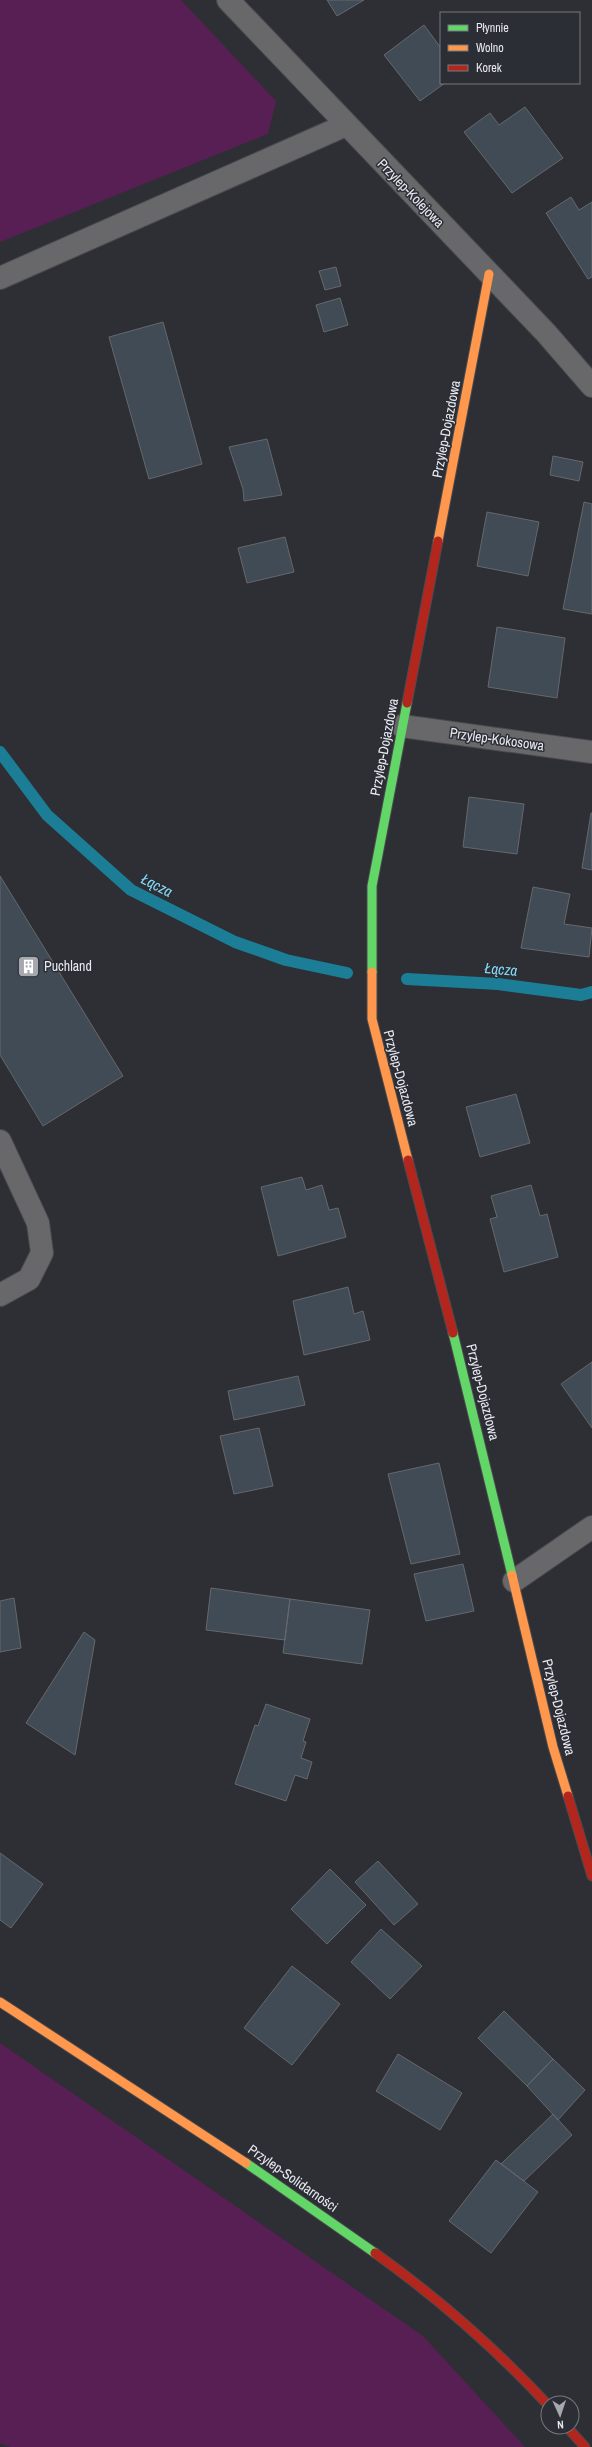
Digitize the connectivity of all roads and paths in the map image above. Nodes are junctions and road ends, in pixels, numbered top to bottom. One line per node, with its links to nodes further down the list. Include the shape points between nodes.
1 (228, 0): 2 (street, Przylep-Kolejowa)
2 (346, 125): 3 (street, Przylep-Kolejowa); 4 (street)
3 (489, 274): 5 (street, Przylep-Kolejowa, via 546,333); 6 (street, Przylep-Dojazdowa)
4 (0, 278)
5 (592, 386)
6 (402, 726): 7 (street, Przylep-Kokosowa); 11 (street, Przylep-Dojazdowa, via 372,886 372,1019 474,1414)
7 (592, 752)
8 (0, 1141): 9 (street, via 38,1223 42,1253 29,1279)
9 (0, 1295)
10 (592, 1527): 11 (street)
11 (514, 1582): 12 (street, Przylep-Dojazdowa, via 553,1747)
12 (587, 1839): 13 (street, Przylep-Dojazdowa)
13 (592, 1876)
14 (0, 2002): 15 (street, Przylep-Solidarności, via 242,2160 400,2270 468,2325)
15 (540, 2397)
16 (574, 2435): 17 (street)
17 (585, 2447)

